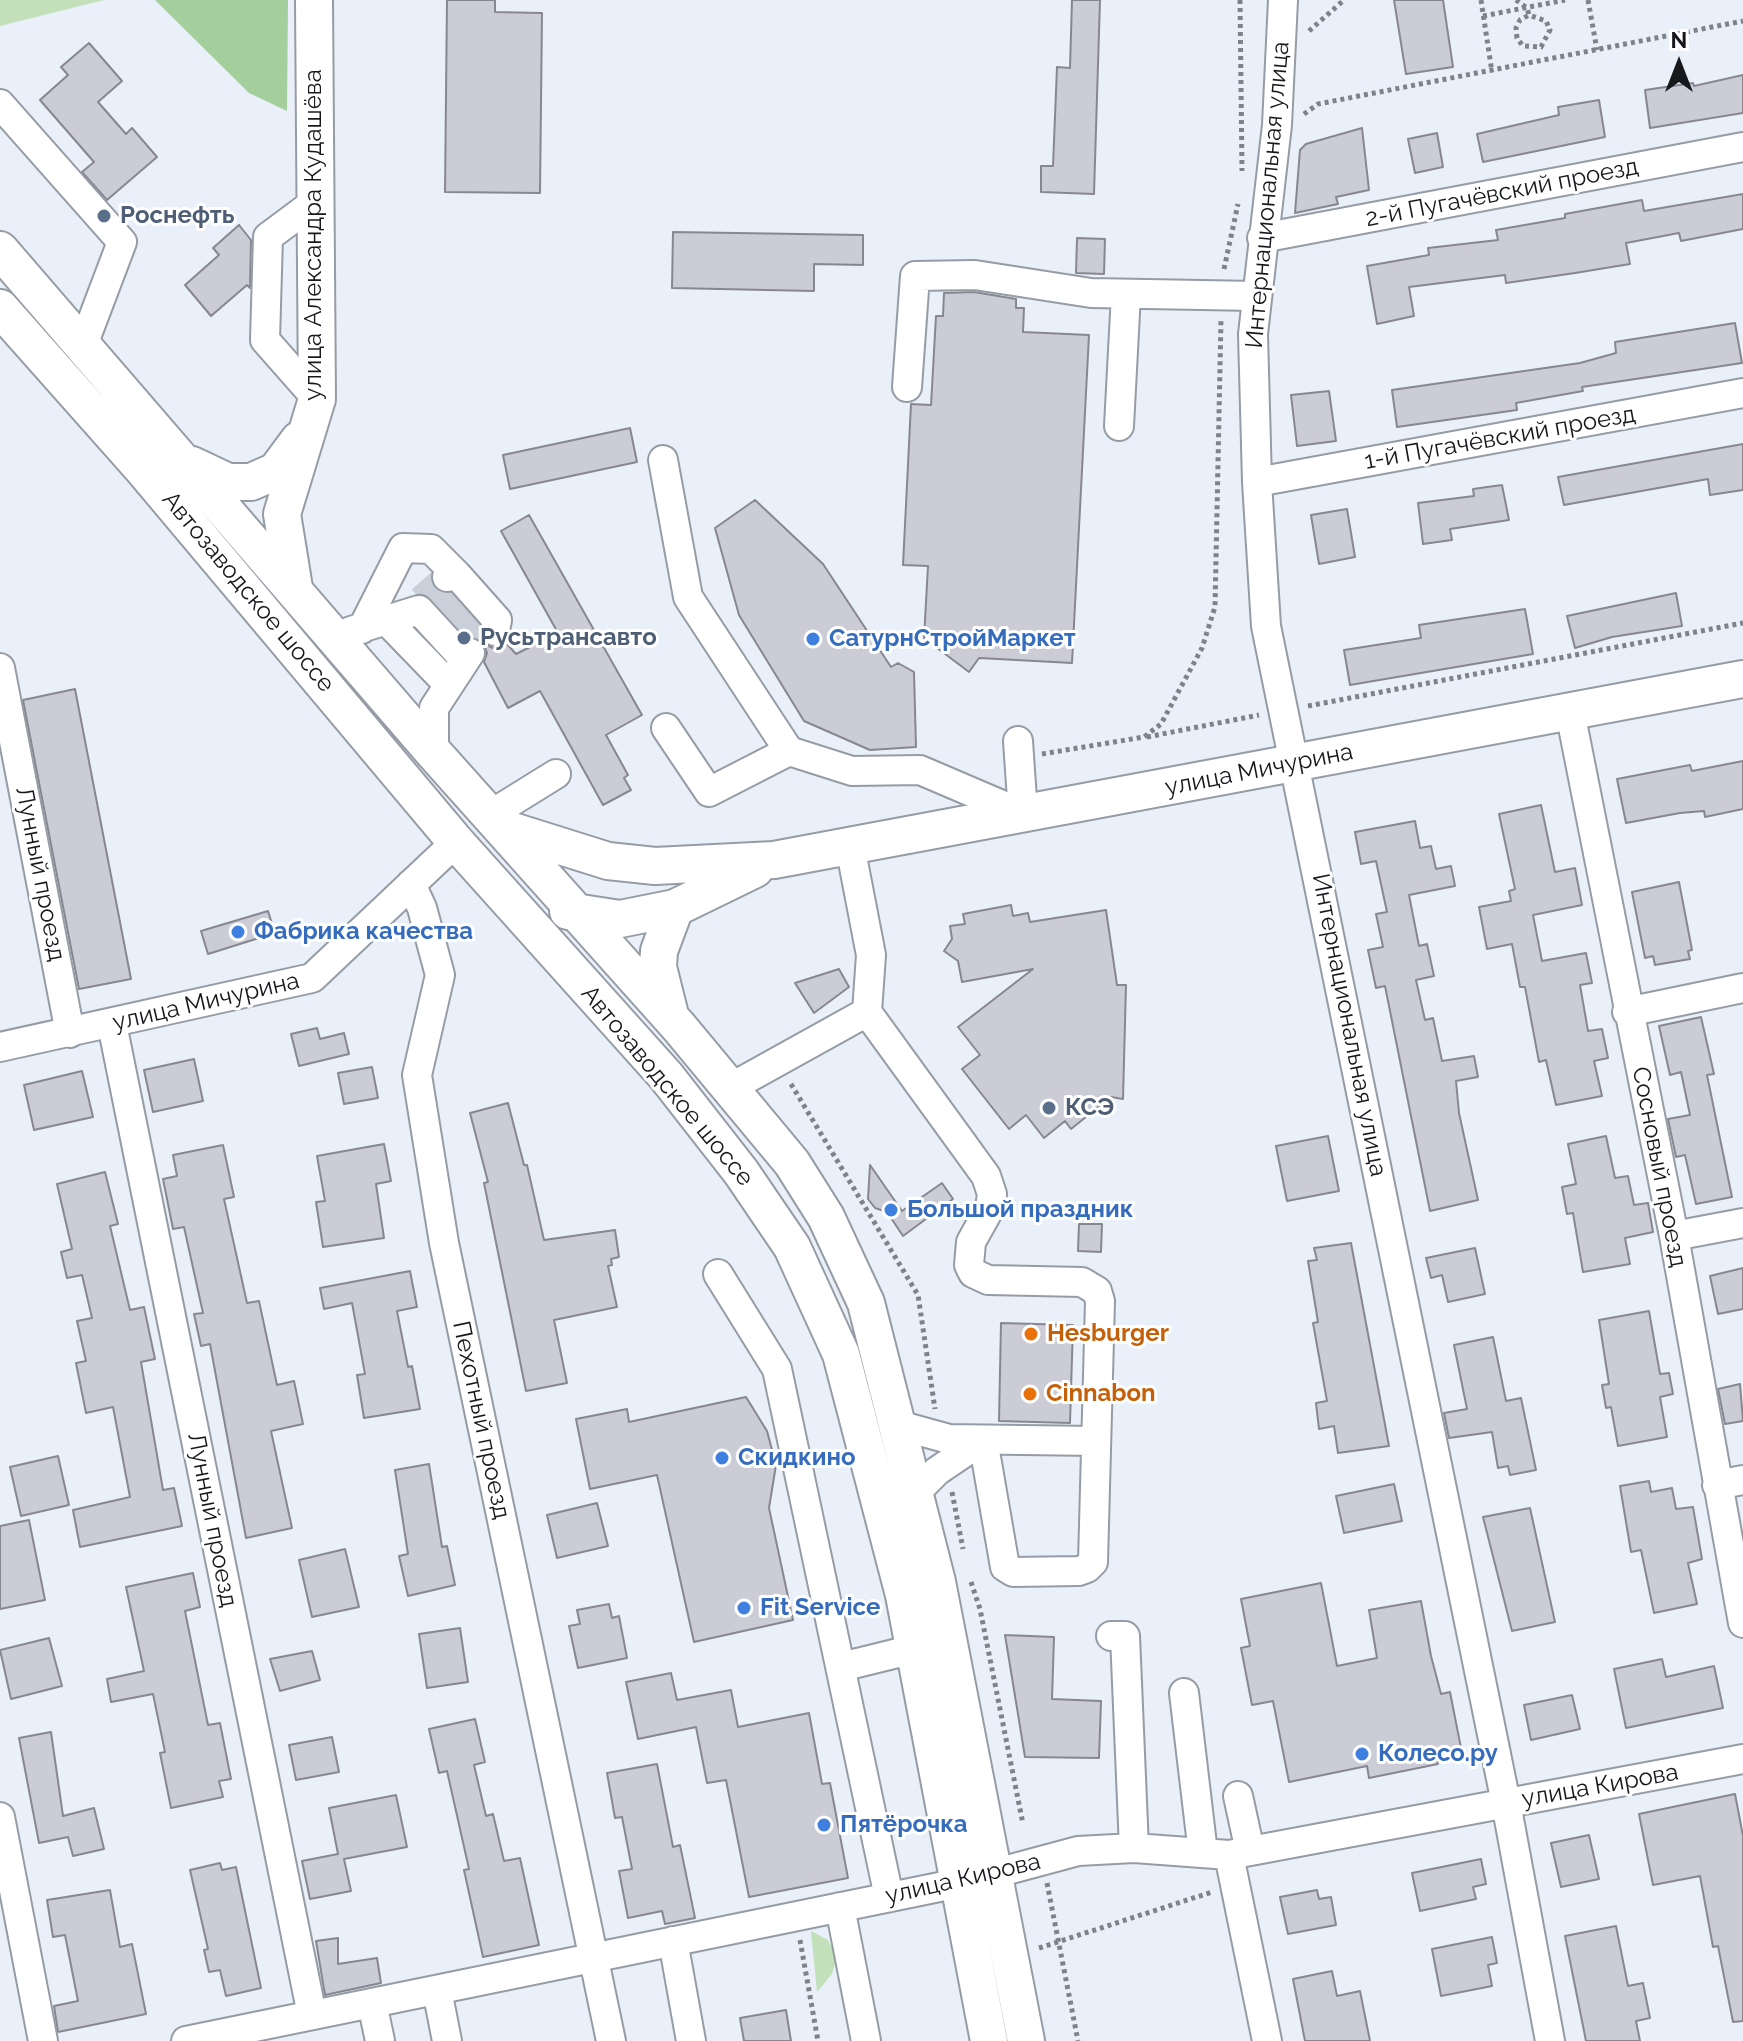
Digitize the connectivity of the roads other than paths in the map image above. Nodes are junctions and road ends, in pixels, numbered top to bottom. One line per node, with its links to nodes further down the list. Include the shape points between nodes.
1 (314, 0): 5 (main road, улица Александра Кудашёва)
2 (1283, 0): 6 (street, Интернациональная улица, via 1277,125)
3 (0, 104): 11 (street, via 122,242)
4 (1743, 147): 6 (street, 2-й Пугачёвский проезд)
5 (315, 202): 14 (main road, улица Александра Кудашёва); 14 (street, via 268,237 265,340)
6 (1262, 238): 9 (street, Интернациональная улица)
7 (0, 250): 11 (main road, Автозаводское шоссе)
8 (1126, 294): 9 (street); 12 (street, via 975,275 915,276); 15 (street)
9 (1256, 296): 19 (street, Интернациональная улица)
10 (0, 308): 18 (main road, Автозаводское шоссе)
11 (83, 345): 17 (main road, Автозаводское шоссе)
12 (907, 387)
13 (1743, 393): 19 (street, 1-й Пугачёвский проезд)
14 (313, 412): 17 (main road, Автозаводское шоссе, via 276,471 251,482 228,482); 20 (main road, улица Александра Кудашёва)
15 (1119, 426)
16 (663, 460): 31 (street, via 688,597)
17 (186, 462): 21 (main road, Автозаводское шоссе)
18 (141, 467): 21 (main road, via 194,513 215,526); 37 (main road, Автозаводское шоссе)
19 (1257, 482): 33 (street, Интернациональная улица, via 1266,626)
20 (282, 514): 21 (main road); 22 (main road, улица Александра Кудашёва)
21 (241, 529): 22 (main road, Автозаводское шоссе)
22 (294, 590): 24 (main road, Автозаводское шоссе)
23 (472, 599): 24 (street, via 431,549 403,548)
24 (361, 628): 27 (street); 27 (street, via 443,630); 32 (main road, Автозаводское шоссе)
25 (0, 668): 49 (street, Лунный проезд)
26 (1743, 679): 28 (main road, улица Мичурина)
27 (449, 685): 32 (street, via 434,708)
28 (1570, 712): 33 (main road, улица Мичурина); 46 (street, Сосновый проезд)
29 (666, 728): 31 (street, via 709,792)
30 (1019, 749): 35 (street)
31 (789, 751): 35 (street, via 852,771 920,770)
32 (434, 753): 36 (main road, Автозаводское шоссе)
33 (1297, 763): 35 (main road, улица Мичурина); 67 (street, Интернациональная улица)
34 (556, 774): 36 (street)
35 (1023, 814): 38 (main road, улица Мичурина)
36 (495, 821): 39 (main road, улица Мичурина, via 608,861 655,866); 43 (main road, Автозаводское шоссе)
37 (456, 842): 40 (main road, Автозаводское шоссе); 41 (street, улица Мичурина)
38 (850, 846): 39 (main road, улица Мичурина); 45 (street, via 871,955)
39 (774, 860): 42 (main road, улица Мичурина)
40 (492, 882): 43 (main road, улица Мичурина); 62 (main road, Автозаводское шоссе, via 666,1076 792,1247 841,1354)
41 (411, 884): 48 (street, улица Мичурина, via 312,978); 76 (street, Пехотный проезд, via 440,975 417,1075 442,1228)
42 (675, 908): 43 (main road, улица Мичурина, via 620,919); 47 (main road, via 658,967)
43 (576, 914): 47 (main road, Автозаводское шоссе)
44 (1743, 988): 46 (street)
45 (867, 1012): 51 (street); 57 (street, via 986,1176 992,1194 971,1242 973,1273 988,1280 1082,1282 1097,1291)
46 (1627, 1012): 53 (street, Сосновый проезд)
47 (670, 1018): 51 (main road, Автозаводское шоссе)
48 (112, 1024): 49 (street, улица Мичурина); 79 (street, Лунный проезд)
49 (70, 1033): 50 (street, улица Мичурина)
50 (0, 1047)
51 (730, 1088): 55 (main road, Автозаводское шоссе, via 792,1163 826,1217 866,1303)
52 (1743, 1223): 53 (street)
53 (1674, 1236): 58 (street, Сосновый проезд)
54 (718, 1274): 63 (street, via 777,1369)
55 (898, 1425): 56 (street, via 939,1437); 59 (main road, Автозаводское шоссе)
56 (983, 1440): 57 (street); 57 (street, via 1002,1559 1013,1572 1079,1571 1093,1562); 59 (street)
57 (1096, 1441)
58 (1730, 1482): 60 (street, Сосновый проезд)
59 (915, 1493): 71 (main road, Автозаводское шоссе)
60 (1743, 1623)
61 (1111, 1636): 69 (street, via 1125,1636)
62 (914, 1649): 63 (street); 72 (main road, Автозаводское шоссе)
63 (841, 1667): 73 (street)
64 (1184, 1693): 70 (street)
65 (1743, 1759): 67 (street, улица Кирова)
66 (1238, 1796): 70 (street)
67 (1506, 1803): 70 (street, улица Кирова); 90 (street, Интернациональная улица)
68 (0, 1817): 81 (street)
69 (1134, 1848): 70 (street, улица Кирова); 71 (street, улица Кирова, via 1078,1851)
70 (1227, 1853): 89 (street)
71 (994, 1873): 72 (street, улица Кирова); 88 (main road, Автозаводское шоссе)
72 (959, 1883): 73 (street, улица Кирова); 87 (main road, Автозаводское шоссе)
73 (889, 1897): 74 (street, улица Кирова)
74 (840, 1907): 75 (street, улица Кирова); 86 (street)
75 (673, 1941): 76 (street, улица Кирова); 85 (street)
76 (594, 1958): 77 (street, улица Кирова); 84 (street, Пехотный проезд)
77 (437, 1990): 78 (street, улица Кирова); 83 (street)
78 (372, 2003): 79 (street, улица Кирова); 82 (street)
79 (312, 2015): 80 (street, улица Кирова)
80 (194, 2040)
81 (43, 2041)
82 (380, 2041)
83 (447, 2041)
84 (611, 2041)
85 (691, 2041)
86 (866, 2041)
87 (989, 2041)
88 (1026, 2041)
89 (1267, 2041)
90 (1550, 2041)

